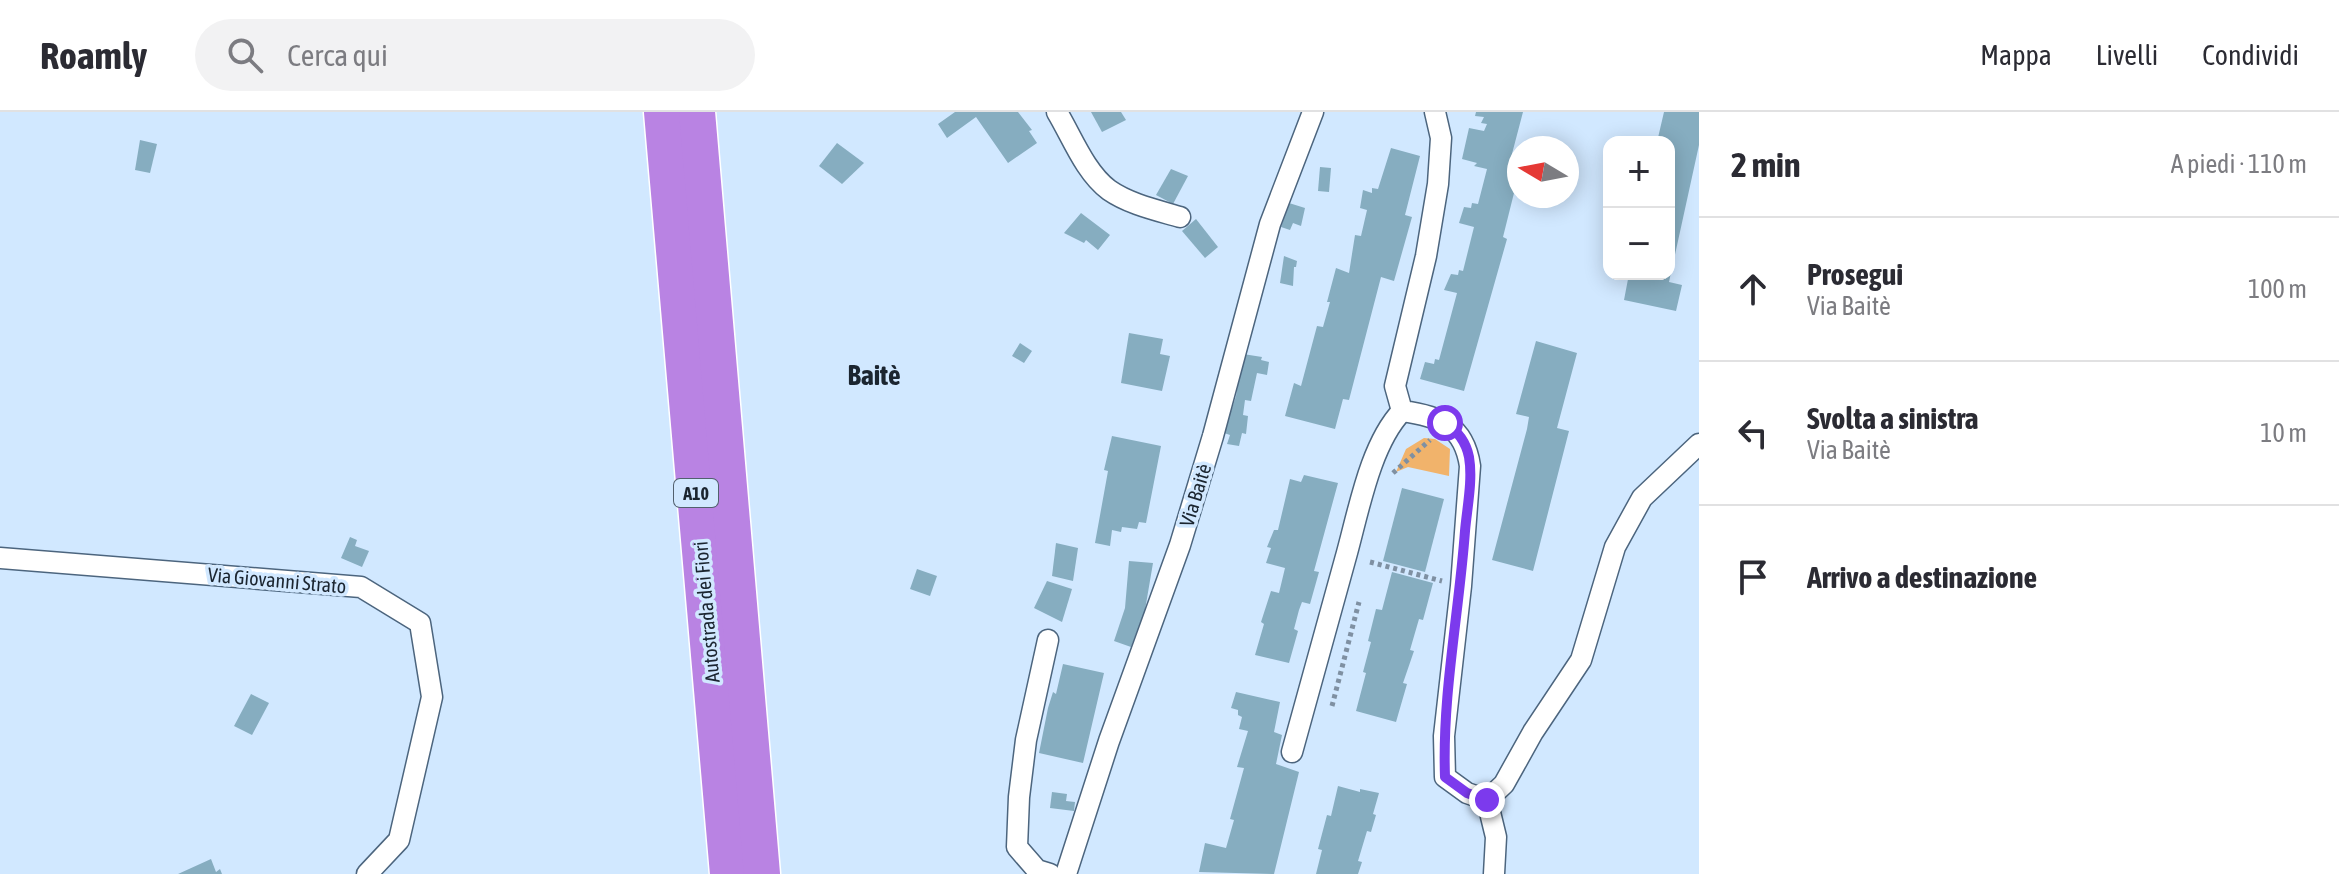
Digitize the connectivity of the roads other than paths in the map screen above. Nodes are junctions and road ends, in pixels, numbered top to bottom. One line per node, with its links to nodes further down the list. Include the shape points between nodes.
1 (662, 112): 14 (highway, Autostrada dei Fiori / A10)
2 (697, 112): 15 (highway, Autostrada dei Fiori / A10)
3 (1057, 112): 6 (street, via 1094,175 1109,189)
4 (1313, 112): 17 (street, Via Baitè, via 1270,224 1180,545)
5 (1435, 112): 7 (street, via 1441,138 1438,184 1395,386)
6 (1180, 217)
7 (1402, 411): 11 (street, via 1383,438 1365,488); 12 (street, via 1452,427 1464,443 1470,466 1444,736 1445,777)
8 (1699, 444): 12 (street, via 1642,498 1615,547 1581,660 1504,784)
9 (0, 558): 13 (street, Via Giovanni Strato, via 361,587 420,623 432,697 399,840)
10 (1048, 640): 16 (street, via 1026,740 1017,847 1037,870)
11 (1292, 752)
12 (1487, 800): 18 (street, via 1496,837)
13 (367, 874)
14 (728, 874)
15 (762, 874)
16 (1050, 874)
17 (1066, 874)
18 (1494, 874)

